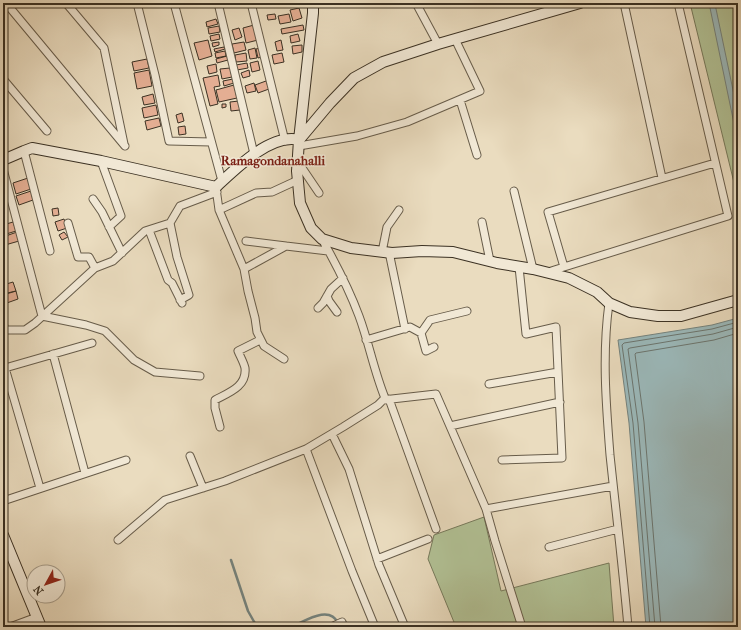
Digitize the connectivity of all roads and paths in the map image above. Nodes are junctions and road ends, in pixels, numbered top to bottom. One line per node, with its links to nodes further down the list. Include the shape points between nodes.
1 (6, 3): 2 (street, via 125,146 104,48)
2 (66, 3)
3 (136, 3): 18 (street, via 169,141)
4 (174, 3): 18 (street)
5 (218, 3): 21 (street)
6 (251, 3): 17 (street)
7 (312, 3): 19 (street)
8 (416, 3): 13 (street)
9 (580, 3): 12 (street)
10 (624, 3): 28 (street)
11 (678, 3): 26 (street)
12 (456, 39): 13 (street); 15 (street, via 480,90)
13 (438, 44): 19 (street, via 383,62 354,78 330,103)
14 (3, 79): 16 (street)
15 (460, 100): 19 (street, via 407,122 357,136); 22 (street)
16 (47, 131)
17 (285, 141): 19 (street, via 292,139); 21 (street, via 270,144)
18 (211, 142): 30 (street)
19 (299, 143): 25 (street)
20 (24, 151): 23 (street); 24 (street, via 32,148); 44 (street)
21 (254, 154): 30 (street, via 237,166)
22 (477, 155)
23 (3, 160)
24 (101, 161): 30 (street); 39 (street, via 121,216)
25 (298, 162): 29 (street); 31 (street)
26 (715, 163): 28 (street); 50 (street, via 728,216)
27 (3, 169): 62 (street)
28 (662, 178): 50 (street, via 548,212)
29 (298, 180): 34 (street, via 272,192 256,193); 41 (street, via 300,203 311,228)
30 (218, 187): 34 (street); 38 (street, via 180,206)
31 (319, 192)
32 (514, 192): 53 (street)
33 (93, 199): 39 (street)
34 (219, 210): 52 (street)
35 (399, 210): 46 (street, via 387,227)
36 (482, 222): 48 (street)
37 (68, 223): 51 (street, via 78,257 89,257)
38 (170, 223): 40 (street); 40 (street, via 189,295 181,302 168,280)
39 (109, 227): 47 (street)
40 (149, 230): 47 (street)
41 (322, 239): 45 (street); 46 (street, via 350,248)
42 (246, 242): 43 (street)
43 (286, 246): 45 (street); 52 (street)
44 (50, 251)
45 (328, 251): 55 (street)
46 (386, 252): 48 (street, via 453,252); 64 (street)
47 (122, 253): 51 (street, via 113,261)
48 (490, 261): 49 (street)
49 (519, 267): 53 (street); 72 (street, via 526,334 556,327)
50 (564, 267): 54 (street)
51 (95, 268): 62 (street)
52 (244, 269): 66 (street)
53 (533, 269): 54 (street)
54 (547, 272): 58 (street, via 569,278 597,292)
55 (342, 278): 56 (street); 67 (street, via 360,317)
56 (327, 296): 59 (street); 61 (street)
57 (738, 300): 58 (street, via 681,316 630,312)
58 (609, 303): 85 (street, via 604,367)
59 (318, 308)
60 (468, 311): 65 (street, via 430,320)
61 (337, 312)
62 (42, 316): 63 (street, via 25,330 5,330); 73 (street, via 105,331 134,360 155,372)
63 (3, 323)
64 (405, 329): 65 (street, via 410,327); 67 (street)
65 (421, 332): 69 (street, via 426,351)
66 (260, 340): 71 (street, via 264,346); 78 (street, via 238,351 245,368 239,387 215,400)
67 (366, 340): 75 (street)
68 (92, 343): 70 (street)
69 (434, 347)
70 (53, 354): 84 (street); 86 (street, via 5,368)
71 (284, 359)
72 (558, 372): 74 (street); 76 (street)
73 (200, 376)
74 (489, 384)
75 (386, 399): 77 (street, via 436,394); 79 (street); 90 (street)
76 (560, 402): 77 (street); 83 (street, via 562,458)
77 (450, 426): 89 (street)
78 (220, 427)
79 (332, 434): 80 (street); 96 (street, via 349,469)
80 (306, 449): 87 (street, via 267,466); 102 (street)
81 (190, 456): 87 (street)
82 (126, 460): 84 (street)
83 (502, 460)
84 (85, 473): 86 (street)
85 (614, 486): 89 (street); 91 (street)
86 (40, 488): 88 (street)
87 (203, 488): 94 (street, via 166,500)
88 (3, 500)
89 (486, 509): 104 (street)
90 (436, 529)
91 (618, 529): 95 (street); 105 (street)
92 (3, 535): 97 (street)
93 (428, 539): 96 (street)
94 (118, 540)
95 (549, 547)
96 (377, 559): 103 (street)
97 (37, 617): 98 (street); 99 (street)
98 (10, 627)
99 (41, 627)
100 (331, 627): 101 (street, via 342,622)
101 (344, 627)
102 (374, 627)
103 (405, 627)
104 (522, 627)
105 (628, 627)

